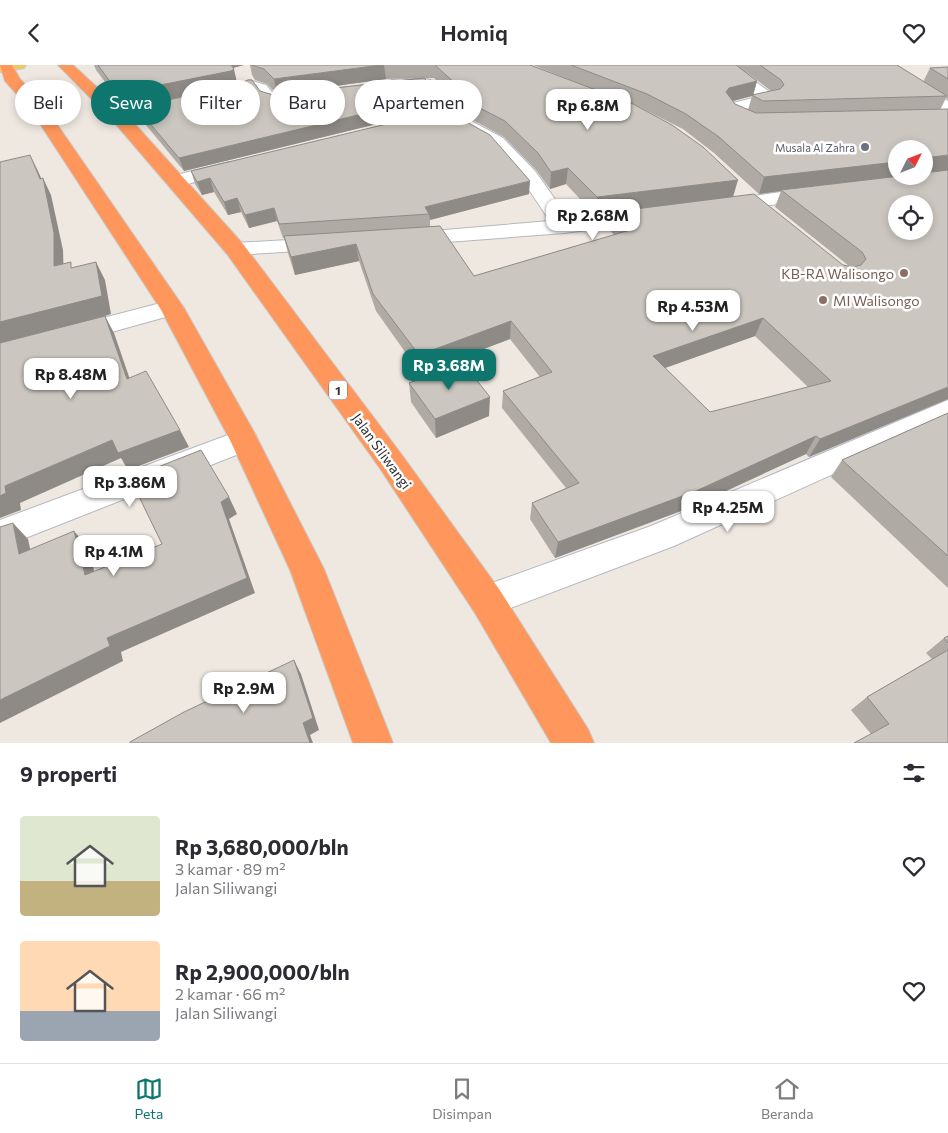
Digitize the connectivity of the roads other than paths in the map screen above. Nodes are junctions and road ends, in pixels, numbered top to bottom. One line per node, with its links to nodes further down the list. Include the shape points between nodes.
1 (66, 65): 9 (highway, Jalan Siliwangi / 1)
2 (724, 65): 14 (street, via 769,99 734,106 732,111 747,120)
3 (881, 65): 13 (street)
4 (8, 67): 7 (highway)
5 (239, 72): 6 (street)
6 (245, 80)
7 (15, 83)
8 (260, 88): 10 (street)
9 (91, 90)
10 (270, 99)
11 (9, 100): 12 (highway)
12 (15, 102)
13 (945, 115)
14 (768, 123)
15 (49, 125): 29 (highway)
16 (126, 125): 19 (highway, Jalan Siliwangi / 1)
17 (463, 125): 25 (street, via 497,142 528,175)
18 (250, 163): 19 (street)
19 (175, 181): 28 (highway, Jalan Siliwangi / 1)
20 (834, 191): 21 (street)
21 (746, 196): 22 (street); 24 (street)
22 (707, 209)
23 (669, 213): 25 (street)
24 (776, 221)
25 (564, 227): 26 (street)
26 (391, 240)
27 (342, 243): 28 (street)
28 (235, 249): 34 (highway, Jalan Siliwangi / 1, via 389,459)
29 (172, 308): 30 (street); 32 (highway)
30 (0, 354)
31 (948, 410): 34 (street, via 760,495 548,581)
32 (244, 440): 33 (street); 35 (highway, via 307,569)
33 (0, 534)
34 (487, 601): 36 (highway, Jalan Siliwangi / 1)
35 (373, 743)
36 (574, 743)

